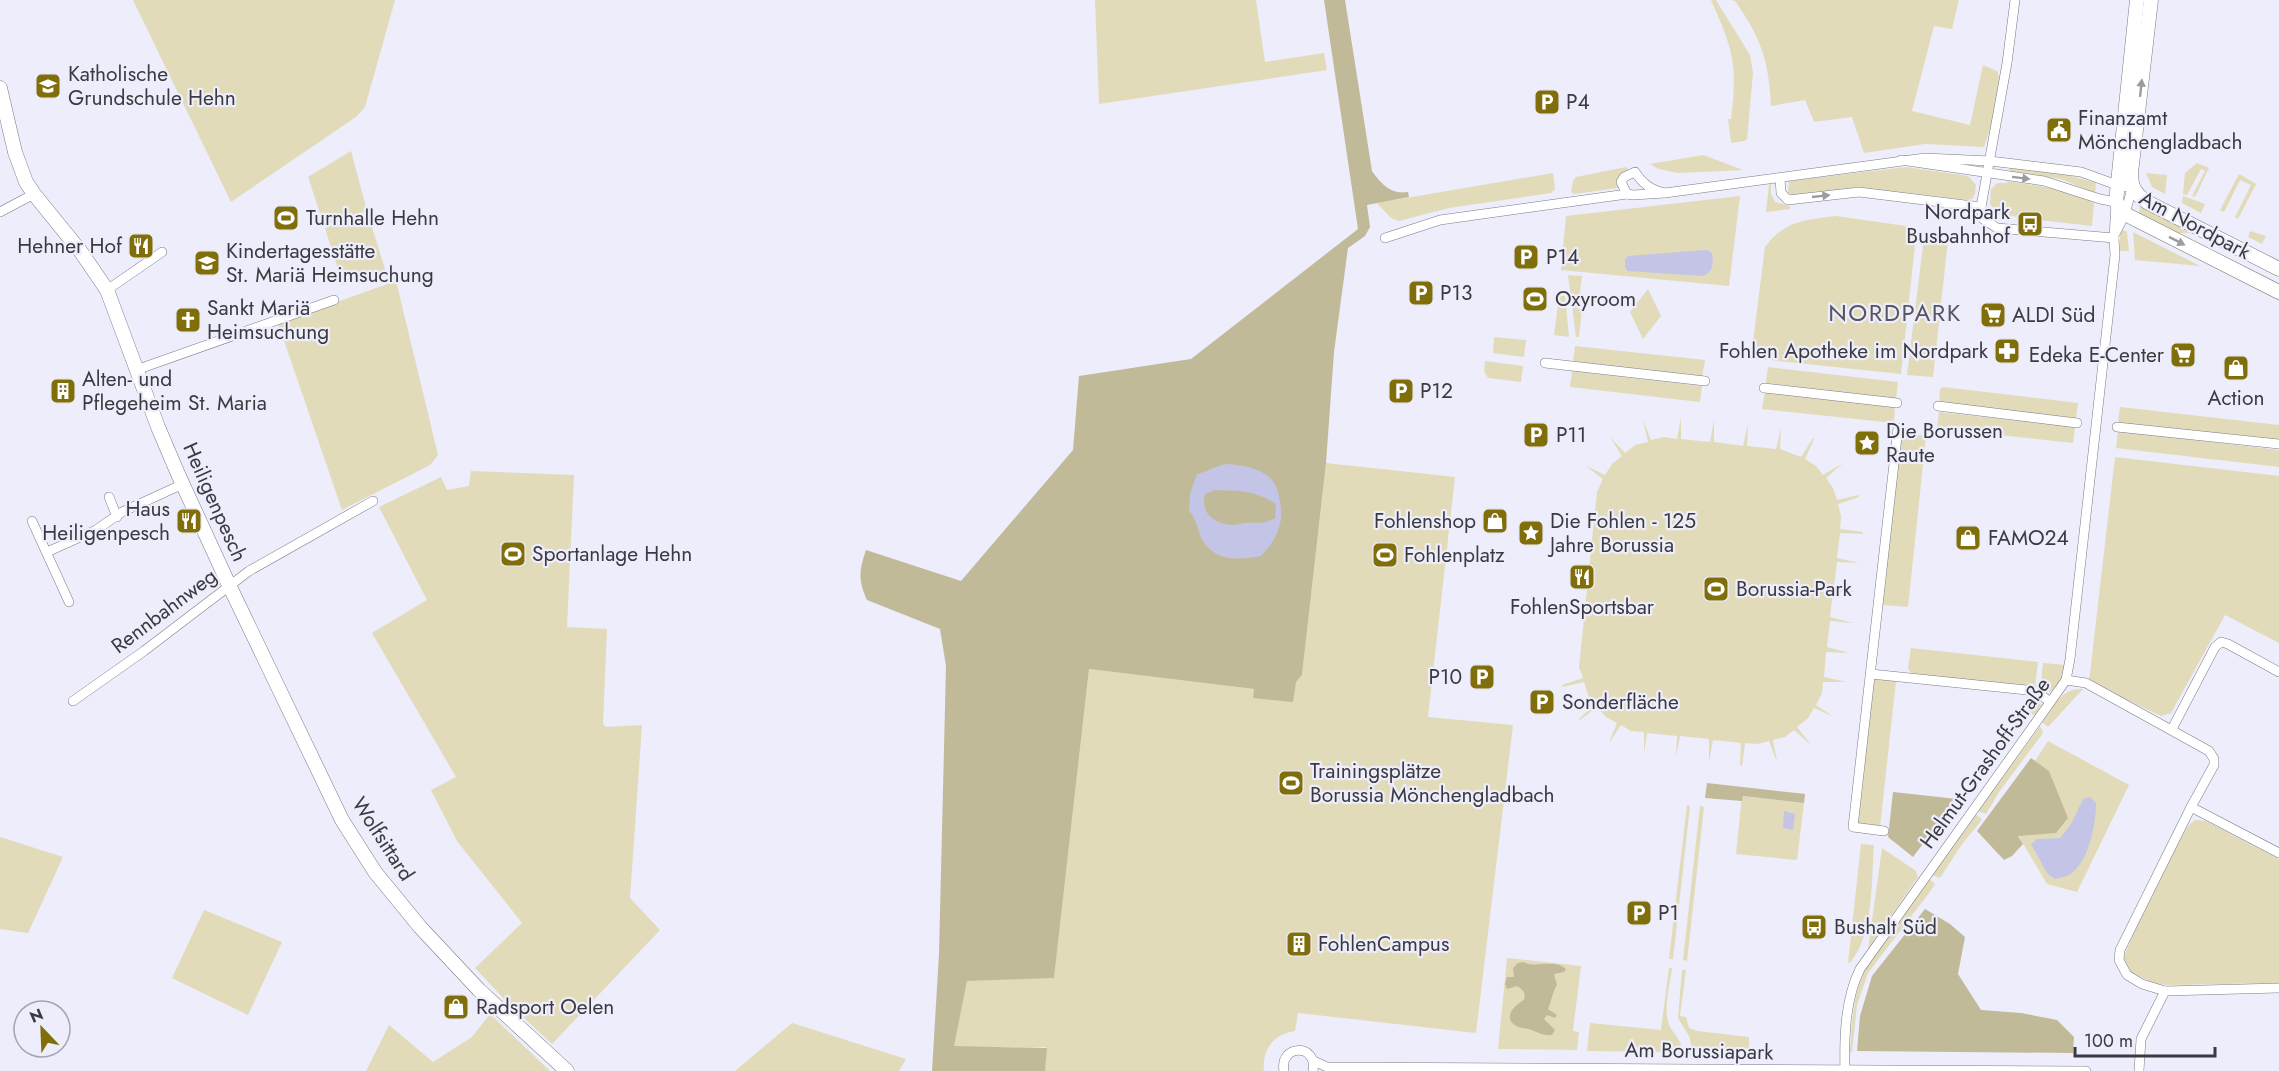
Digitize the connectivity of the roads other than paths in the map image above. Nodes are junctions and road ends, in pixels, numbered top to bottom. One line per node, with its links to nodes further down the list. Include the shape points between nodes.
1 (2015, 0): 6 (street)
2 (2137, 0): 9 (street, Am Nordpark)
3 (2151, 0): 10 (street, Am Nordpark, one-way to 3)
4 (0, 88): 12 (street, Heiligenpesch, via 15,152)
5 (1901, 160): 6 (street); 7 (street); 8 (street)
6 (1990, 161): 7 (street); 9 (street, via 2081,172)
7 (1986, 173): 14 (street); 15 (street, one-way to 15, via 2044,181)
8 (1780, 178): 11 (street); 14 (street, one-way to 14, via 1781,193 1788,200 1860,192)
9 (2117, 185): 10 (street); 15 (street, Am Nordpark)
10 (2132, 188): 15 (street, Helmut-Grashoff-Straße); 20 (street, Am Nordpark, via 2147,202)
11 (1665, 193): 13 (street); 13 (street, via 1649,188 1635,172 1621,182)
12 (34, 194): 16 (street); 21 (street, Heiligenpesch)
13 (1627, 194): 17 (street, via 1467,215 1412,227)
14 (1981, 207): 18 (street, via 1983,219 1997,228)
15 (2120, 208): 18 (street, Helmut-Grashoff-Straße); 18 (street, Helmut-Grashoff-Straße); 22 (street, Am Nordpark, one-way to 22)
16 (0, 212)
17 (1385, 238)
18 (2114, 238): 44 (street, Helmut-Grashoff-Straße, via 2094,451)
19 (162, 252): 21 (street)
20 (2279, 269)
21 (107, 290): 25 (street, Heiligenpesch)
22 (2279, 292)
23 (334, 300): 25 (street)
24 (1545, 363): 26 (street)
25 (136, 370): 34 (street, Heiligenpesch)
26 (1705, 381)
27 (1764, 388): 28 (street)
28 (1897, 403)
29 (1938, 406): 30 (street)
30 (2077, 423)
31 (2117, 427): 33 (street)
32 (1898, 428): 43 (street)
33 (2279, 444)
34 (183, 484): 37 (street); 40 (street, Heiligenpesch)
35 (109, 497): 37 (street)
36 (374, 501): 40 (street, Rennbahnweg)
37 (117, 517): 39 (street)
38 (32, 520): 39 (street)
39 (46, 552): 41 (street)
40 (229, 585): 45 (street, Rennbahnweg); 55 (street, Wolfsittard, via 342,820 375,872 479,990)
41 (69, 602)
42 (2279, 672): 47 (street, via 2221,642)
43 (1871, 674): 46 (street, via 2036,691); 49 (street, via 1853,827)
44 (2066, 680): 46 (street, Helmut-Grashoff-Straße); 47 (street, via 2085,683)
45 (73, 701)
46 (2050, 702): 54 (street, Helmut-Grashoff-Straße, via 1860,969 1851,994)
47 (2172, 729): 48 (street, via 2209,751 2214,759)
48 (2192, 807): 50 (street); 52 (street, via 2119,955 2127,975)
49 (1884, 831)
50 (2279, 853)
51 (2279, 988): 52 (street)
52 (2165, 991): 58 (street, via 2141,1039)
53 (1313, 1066): 54 (street, Am Borussiapark); 56 (street, Am Borussiapark, via 1306,1052 1294,1051 1285,1058)
54 (1845, 1070): 57 (street, Am Borussiapark)
55 (567, 1071)
56 (1284, 1071)
57 (2086, 1071)
58 (2139, 1071)

